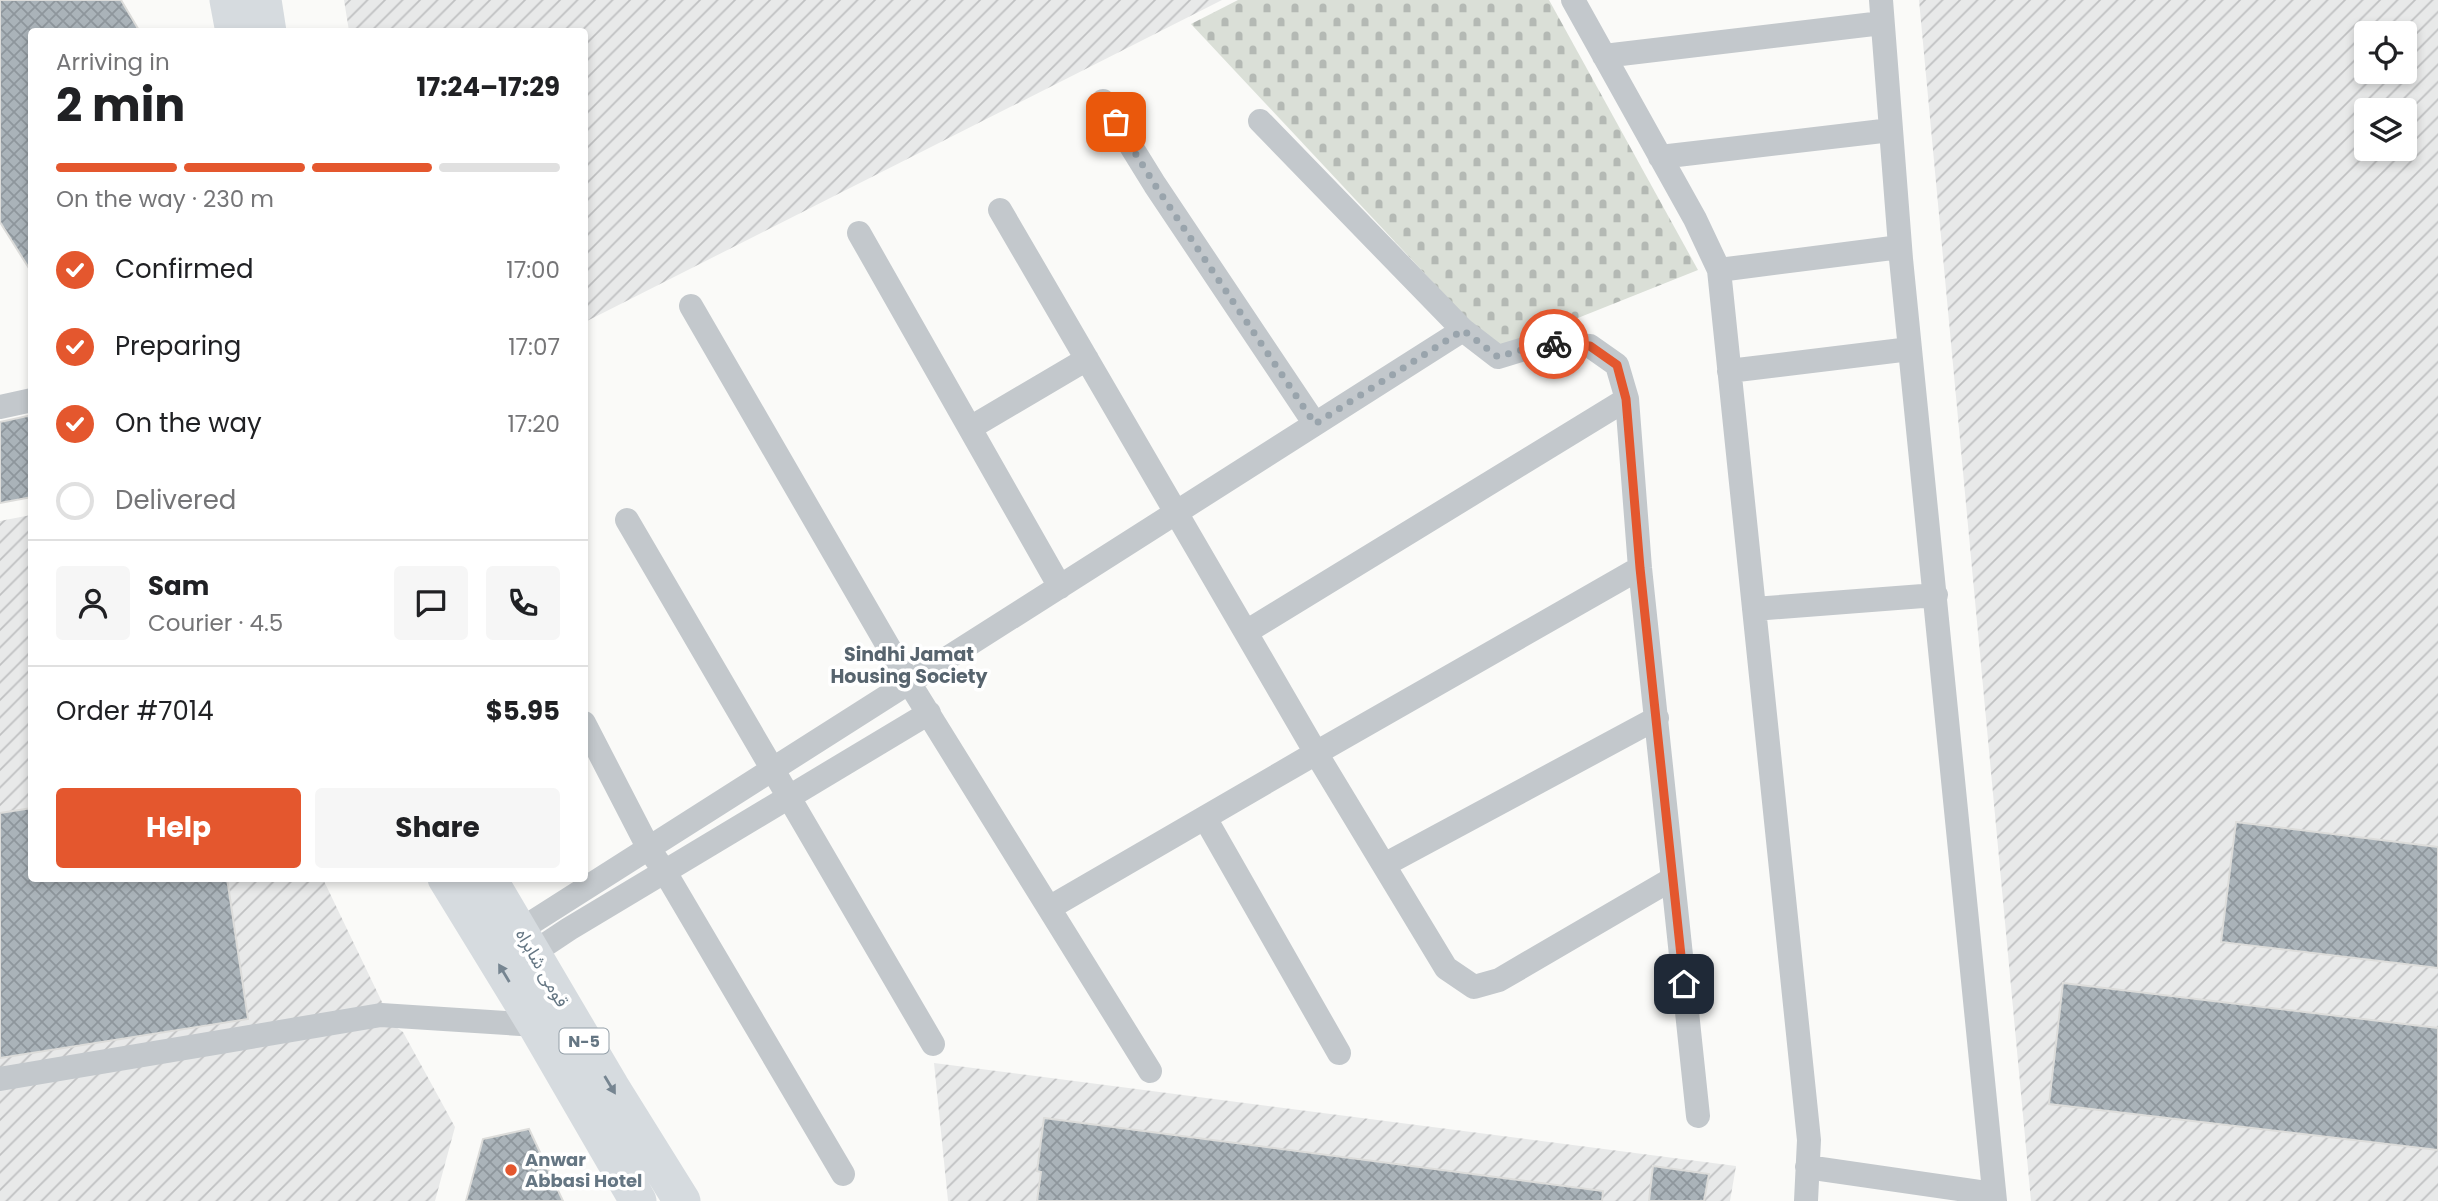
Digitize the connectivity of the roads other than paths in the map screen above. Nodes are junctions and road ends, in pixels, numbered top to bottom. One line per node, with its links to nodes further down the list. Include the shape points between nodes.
1 (228, 0): 5 (highway)
2 (263, 0): 6 (highway)
3 (1573, 0): 7 (street)
4 (1881, 11): 7 (street); 10 (street)
5 (233, 28)
6 (267, 28)
7 (1604, 56): 11 (street)
8 (1103, 101): 24 (street)
9 (1260, 121): 17 (street)
10 (1891, 131): 11 (street); 14 (street)
11 (1660, 157): 15 (street)
12 (1000, 211): 19 (street)
13 (859, 233): 25 (street)
14 (1900, 247): 15 (street); 18 (street)
15 (1719, 270): 20 (street)
16 (691, 306): 33 (street)
17 (1463, 330): 21 (street, via 1498,357 1541,344 1590,346 1617,365); 24 (street)
18 (1910, 349): 20 (street); 30 (street)
19 (1087, 359): 25 (street); 26 (street)
20 (1729, 371): 31 (street)
21 (1626, 399): 28 (street); 32 (street)
22 (28, 401): 23 (street)
23 (0, 407)
24 (1315, 424): 26 (street)
25 (970, 428): 29 (street)
26 (1177, 513): 29 (street); 32 (street)
27 (627, 520): 38 (street)
28 (1640, 568): 35 (street); 37 (street)
29 (1060, 587): 33 (street)
30 (1936, 595): 31 (street); 57 (street)
31 (1754, 609): 55 (street, via 1809,1140)
32 (1246, 632): 37 (street)
33 (910, 684): 34 (street); 38 (street)
34 (929, 713): 39 (street); 47 (street)
35 (1657, 718): 42 (street); 44 (street)
36 (588, 731): 41 (street)
37 (1316, 753): 40 (street); 42 (street)
38 (772, 771): 39 (street); 41 (street)
39 (789, 799): 43 (street); 50 (street)
40 (1205, 817): 47 (street); 51 (street)
41 (649, 849): 43 (street); 48 (street)
42 (1384, 865): 44 (street, via 1446,968 1474,987 1499,981)
43 (665, 872): 48 (street); 56 (street)
44 (1672, 879): 54 (street)
45 (448, 882): 49 (highway, قومی شاہراہ / N-5, one-way to 45)
46 (490, 882): 48 (highway, قومی شاہراہ / N-5)
47 (1049, 908): 52 (street)
48 (526, 942): 59 (highway, قومی شاہراہ / N-5, one-way to 59)
49 (536, 1026): 53 (street, via 381,1015); 58 (highway, قومی شاہراہ / N-5)
50 (933, 1044)
51 (1339, 1053)
52 (1150, 1071)
53 (0, 1079)
54 (1698, 1116)
55 (1807, 1167): 57 (street); 60 (street)
56 (842, 1174)
57 (1994, 1197)
58 (638, 1201)
59 (682, 1201)
60 (1806, 1201)

